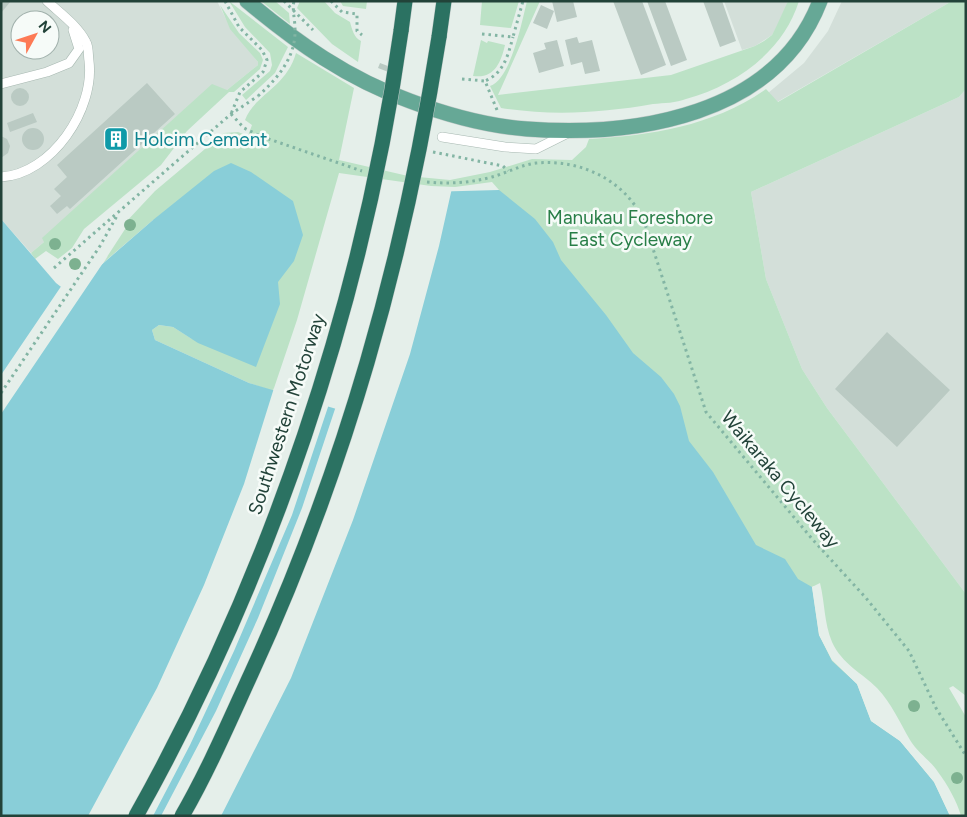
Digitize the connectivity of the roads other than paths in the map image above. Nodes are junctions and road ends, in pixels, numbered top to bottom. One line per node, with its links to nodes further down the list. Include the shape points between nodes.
1 (47, 1): 6 (lane)
2 (247, 1): 8 (main road, via 317,55 377,88 409,101 501,126)
3 (404, 1): 11 (highway, Southwestern Motorway, bridge, via 376,171 344,305 289,478 247,587 205,681)
4 (444, 1): 12 (highway, bridge, via 427,115 408,210 369,364 312,531 277,617)
5 (820, 1): 8 (main road, via 784,59 764,77 731,98 698,112 666,120)
6 (71, 22): 7 (lane, via 79,49 69,63); 10 (lane, via 87,44 91,75 87,98 74,123 51,154 16,176)
7 (1, 84)
8 (572, 130): 9 (lane, via 536,149)
9 (442, 137)
10 (1, 177)
11 (136, 816)
12 (182, 816)

